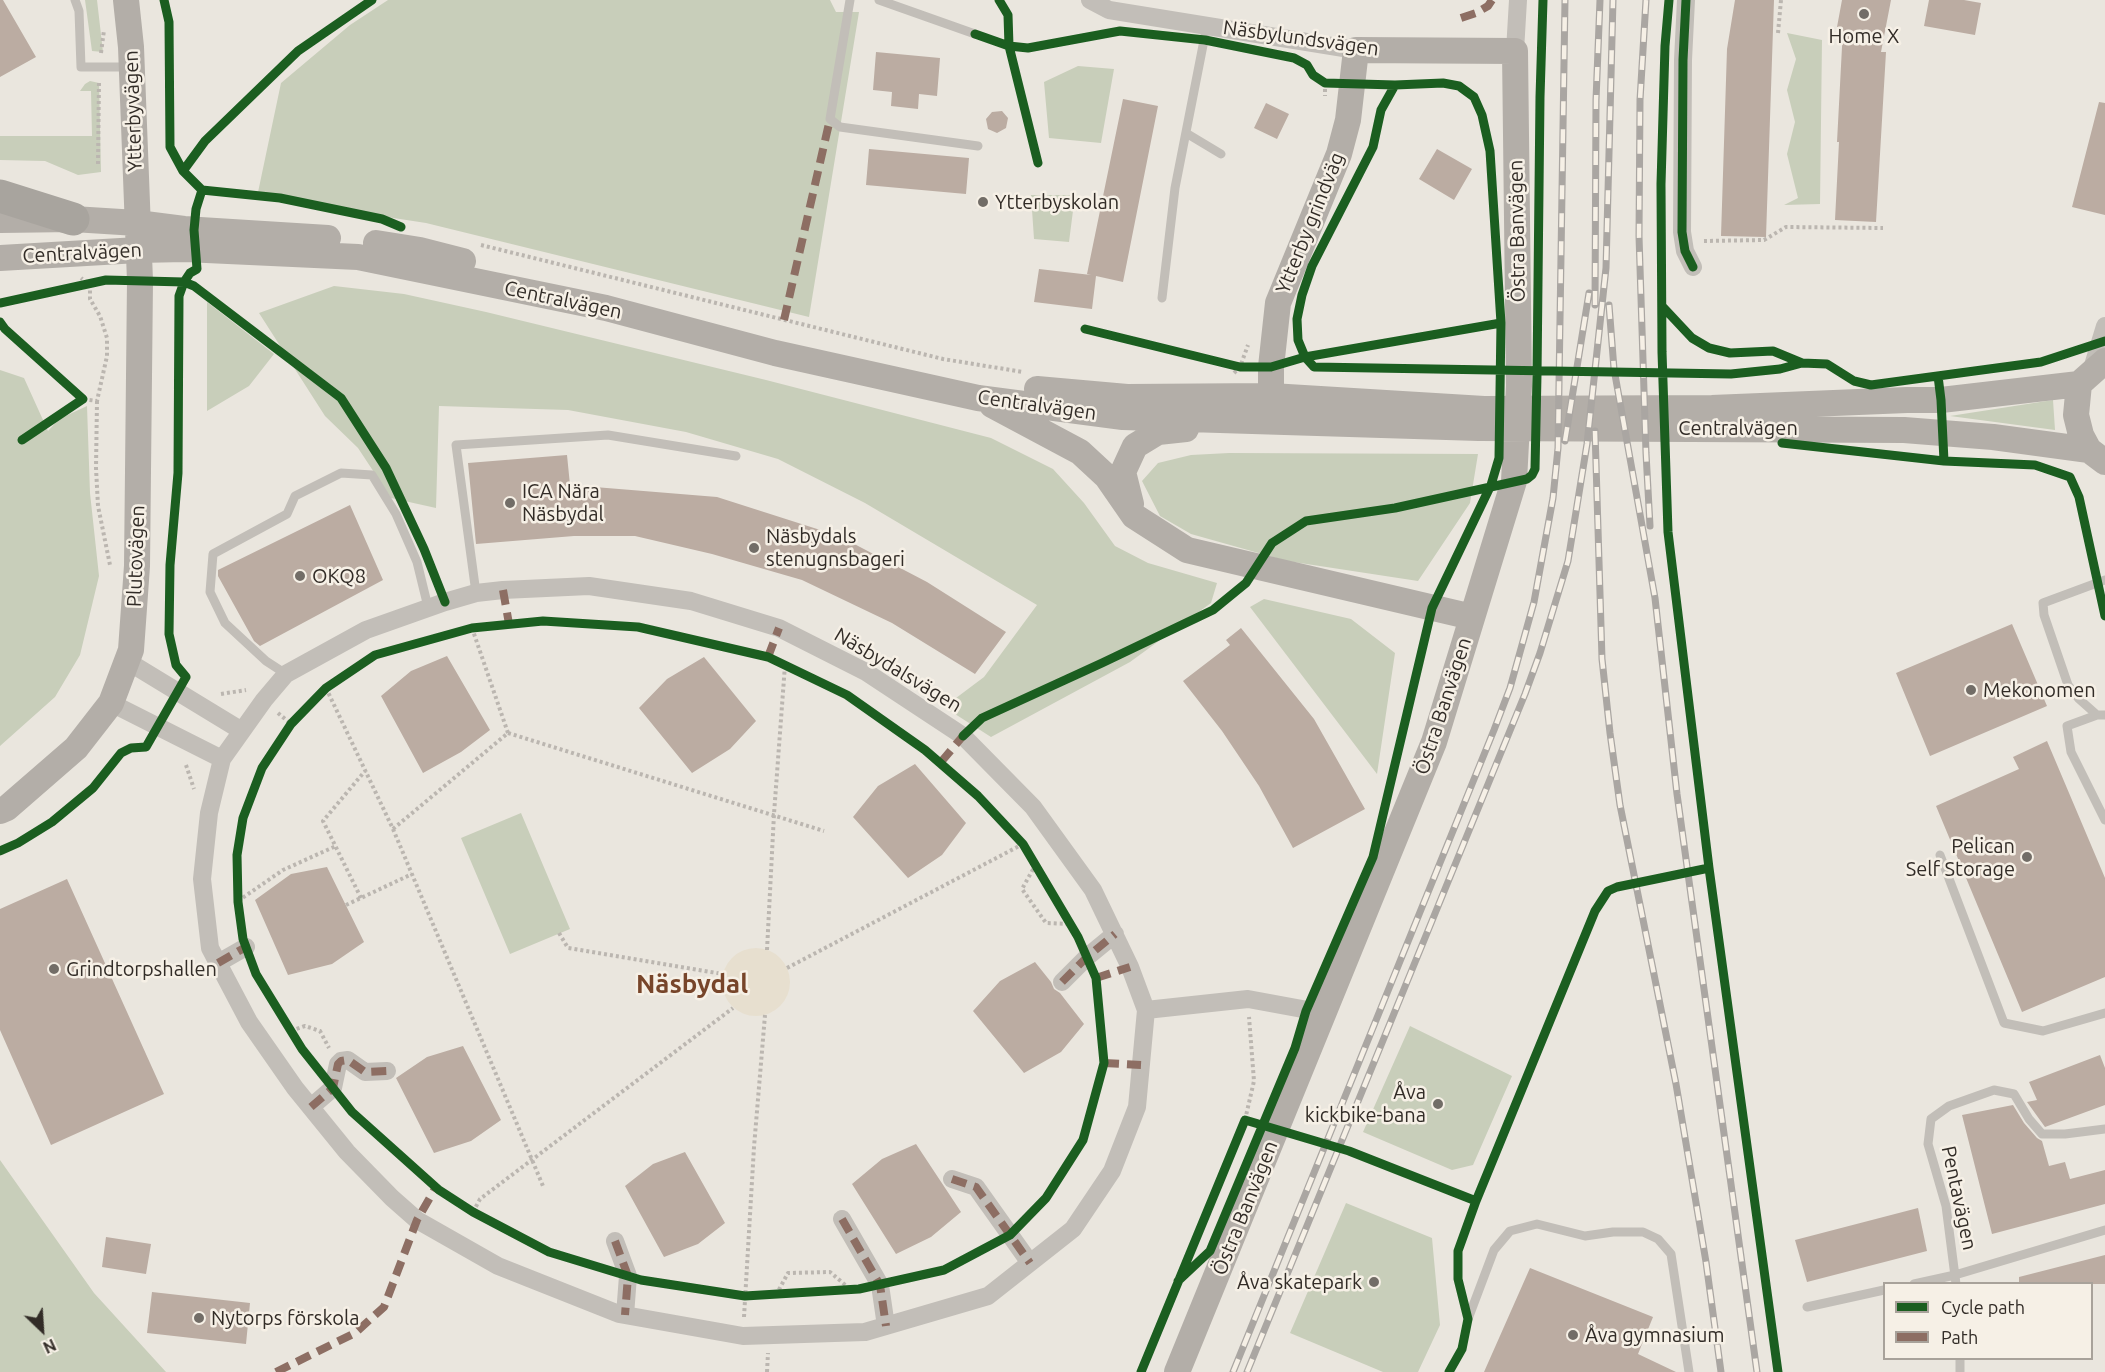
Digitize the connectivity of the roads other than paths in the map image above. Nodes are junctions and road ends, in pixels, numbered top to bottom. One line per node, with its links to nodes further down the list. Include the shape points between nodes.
1 (75, 0): 12 (lane, via 79,11 81,67)
2 (126, 0): 12 (street, Ytterbyvägen)
3 (850, 0): 14 (lane, via 830,119 840,127)
4 (879, 0): 9 (lane)
5 (1090, 0): 8 (street, Näsbylundsvägen, via 1108,10)
6 (1518, 0): 11 (street, Östra Banvägen)
7 (1686, 0): 22 (street, via 1682,232)
8 (1207, 25): 10 (street, Näsbylundsvägen); 13 (lane)
9 (975, 34)
10 (1356, 50): 11 (street, Näsbylundsvägen); 27 (street, Ytterby grindväg, via 1348,120 1339,154 1278,303)
11 (1515, 51): 35 (street, Östra Banvägen, via 1519,386 1514,481)
12 (132, 68): 19 (street, Ytterbyvägen)
13 (1186, 133): 15 (lane); 23 (lane)
14 (978, 146)
15 (1221, 154)
16 (0, 196): 17 (highway)
17 (73, 219): 18 (street, Centralvägen); 19 (street, Centralvägen)
18 (0, 220)
19 (137, 223): 20 (street, Ytterbyvägen); 27 (street, Centralvägen, via 357,240 420,250 981,384)
20 (138, 250): 21 (street, Centralvägen); 26 (street, Centralvägen, via 358,257 606,308 775,353); 36 (street, Plutovägen, via 137,566)
21 (0, 258)
22 (1693, 267)
23 (1162, 298)
24 (2105, 326): 25 (street)
25 (2092, 372): 28 (street, Centralvägen, via 1941,400); 30 (street, via 2076,415 2081,435)
26 (978, 398): 27 (street, Centralvägen, via 1123,417); 31 (street, via 1080,452 1107,477)
27 (1267, 408): 28 (street, Centralvägen, via 1482,418); 31 (street, via 1158,432 1135,446 1123,472)
28 (1710, 418): 30 (street, Centralvägen, via 1993,437)
29 (736, 456): 33 (lane, via 608,435 456,446)
30 (2099, 463)
31 (1134, 516): 35 (street, via 1187,550)
32 (2105, 580): 39 (lane, via 2043,603 2068,685)
33 (476, 593): 34 (street, Näsbydalsvägen); 45 (street, Näsbydalsvägen, via 589,586 691,601 779,628 866,672 963,736 1033,807 1093,890)
34 (428, 608): 37 (street, Näsbydalsvägen, via 366,630); 37 (lane, via 413,552 372,475 342,473 295,496 286,514 213,554 210,592 225,623)
35 (1472, 617): 50 (street, Östra Banvägen, via 1434,742)
36 (127, 661): 38 (street, Plutovägen); 40 (street)
37 (286, 674): 40 (street, Näsbydalsvägen)
38 (111, 703): 41 (street); 42 (street, Plutovägen, via 76,748)
39 (2101, 715): 43 (lane, via 2067,726 2071,752)
40 (242, 731): 41 (street, Näsbydalsvägen)
41 (222, 759): 47 (street, Näsbydalsvägen, via 209,813 202,879 210,948)
42 (0, 811)
43 (2105, 820)
44 (1940, 855): 51 (lane, via 2004,1023 2043,1031)
45 (1115, 934): 48 (street); 49 (street, Näsbydalsvägen)
46 (246, 947): 47 (street)
47 (218, 963): 53 (street, Näsbydalsvägen, via 249,1022)
48 (1062, 982)
49 (1146, 1010): 50 (street, via 1248,999); 59 (street, Näsbydalsvägen, via 1137,1107 1112,1171 1073,1229)
50 (1324, 1013): 67 (street, Östra Banvägen)
51 (2105, 1013)
52 (387, 1071): 53 (street, via 365,1072 348,1060 341,1060 333,1088)
53 (311, 1107): 64 (street, Näsbydalsvägen, via 347,1152 417,1220 498,1266)
54 (2105, 1129): 60 (lane, Pentavägen, via 2042,1134 2014,1094 1994,1090 1949,1106 1930,1119 1928,1143 1946,1206)
55 (952, 1179): 59 (street, via 976,1187)
56 (842, 1219): 66 (street, via 880,1285)
57 (2105, 1230): 60 (lane)
58 (615, 1241): 64 (street, via 627,1276)
59 (1030, 1263): 66 (street, Näsbydalsvägen, via 988,1296)
60 (1955, 1279): 61 (lane)
61 (1930, 1282)
62 (1883, 1290): 63 (lane)
63 (1807, 1307)
64 (625, 1315): 66 (street, Näsbydalsvägen, via 743,1336 865,1332)
65 (1468, 1319): 68 (lane, via 1494,1250 1510,1231 1536,1224 1585,1236 1643,1232 1658,1239 1671,1254)
66 (886, 1326)
67 (1177, 1372)
68 (1689, 1372)

